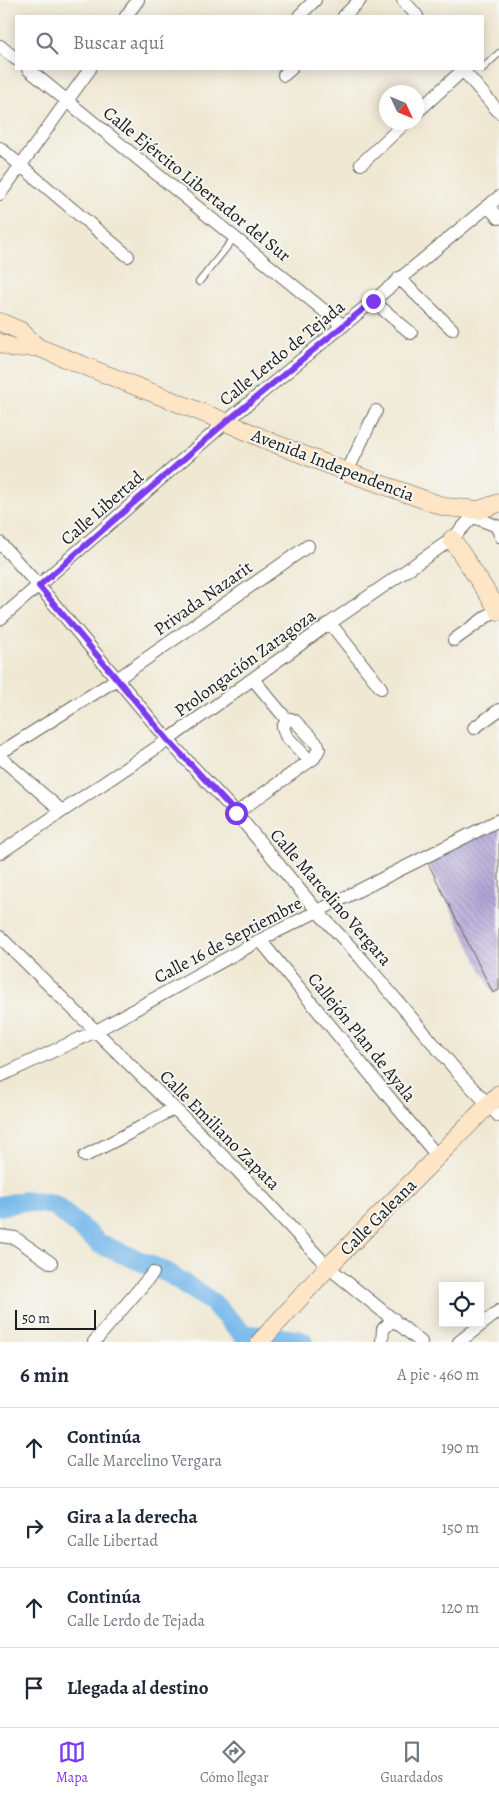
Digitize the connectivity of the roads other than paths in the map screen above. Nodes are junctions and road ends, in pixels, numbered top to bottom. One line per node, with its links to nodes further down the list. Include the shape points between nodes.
1 (138, 0): 5 (street)
2 (315, 0): 6 (street)
3 (360, 0): 7 (street)
4 (403, 0): 8 (street)
5 (127, 15)
6 (300, 15)
7 (345, 15)
8 (416, 15)
9 (0, 46): 11 (street)
10 (499, 52): 12 (lane)
11 (15, 58)
12 (484, 66)
13 (29, 70): 16 (street, Calle Ejército Libertador del Sur)
14 (89, 70): 16 (street)
15 (465, 73): 17 (street); 18 (street)
16 (68, 101): 22 (street); 27 (street, Calle Ejército Libertador del Sur)
17 (424, 106)
18 (499, 112)
19 (397, 130): 21 (street)
20 (0, 148): 22 (street)
21 (361, 164)
22 (21, 165): 23 (street); 28 (street)
23 (0, 194)
24 (499, 197): 25 (street, Calle Lerdo de Tejada)
25 (488, 206): 26 (street); 29 (street, Calle Lerdo de Tejada)
26 (499, 218)
27 (234, 237): 30 (lane); 33 (street, Calle Ejército Libertador del Sur)
28 (128, 256)
29 (399, 278): 31 (street, Calle Lerdo de Tejada); 34 (street)
30 (199, 282)
31 (373, 301): 33 (street, Calle Lerdo de Tejada); 35 (street)
32 (0, 322): 37 (main road, Avenida Independencia, via 21,331)
33 (343, 326): 39 (street, Calle Lerdo de Tejada)
34 (452, 329)
35 (411, 333)
36 (0, 343): 37 (main road, Avenida Independencia, via 14,348)
37 (37, 347): 39 (main road, Avenida Independencia)
38 (376, 411): 40 (street)
39 (226, 422): 40 (main road, Avenida Independencia); 47 (street, Calle Libertad)
40 (347, 472): 41 (main road, Avenida Independencia, via 446,507)
41 (486, 509): 42 (street, Avenida Independencia); 43 (street, Prolongación Zaragoza)
42 (496, 526): 44 (lane)
43 (452, 539): 48 (main road); 50 (street, Prolongación Zaragoza)
44 (499, 539)
45 (0, 543): 47 (street, Calle Marcelino Vergara)
46 (308, 546): 52 (street, Privada Nazarit)
47 (39, 586): 49 (street, Calle Libertad); 52 (street, Calle Marcelino Vergara)
48 (498, 610): 51 (street)
49 (0, 619)
50 (330, 623): 53 (street, Prolongación Zaragoza); 54 (street)
51 (454, 640)
52 (117, 679): 57 (street, Calle Marcelino Vergara); 58 (street, Privada Nazarit)
53 (253, 679): 57 (street, Prolongación Zaragoza); 60 (street, via 286,722 283,731 286,736 312,759)
54 (381, 688)
55 (499, 710): 56 (street)
56 (474, 728)
57 (168, 740): 59 (street, Prolongación Zaragoza); 60 (street, Calle Marcelino Vergara)
58 (1, 759): 59 (street)
59 (62, 811): 62 (street, Prolongación Zaragoza)
60 (236, 813): 63 (street, Calle Marcelino Vergara)
61 (499, 820): 63 (street, Calle 16 de Septiembre)
62 (0, 853)
63 (318, 912): 65 (street, Calle 16 de Septiembre); 68 (street, Calle Marcelino Vergara)
64 (0, 937): 66 (street, Calle Emiliano Zapata)
65 (260, 940): 66 (street, Calle 16 de Septiembre); 71 (street, Callejón Plan de Ayala)
66 (96, 1031): 67 (street, Calle 16 de Septiembre); 69 (street, Calle Emiliano Zapata)
67 (0, 1076)
68 (495, 1105): 71 (main road, Calle Galeana)
69 (174, 1108): 70 (street); 74 (street, Calle Emiliano Zapata)
70 (85, 1156)
71 (438, 1156): 74 (main road, Calle Galeana)
72 (0, 1236): 73 (street, via 15,1238)
73 (51, 1263)
74 (328, 1267): 77 (street, Calle Emiliano Zapata); 79 (main road, Calle Galeana)
75 (152, 1273): 78 (street)
76 (499, 1311): 82 (street)
77 (394, 1319): 80 (street, via 384,1329); 81 (street, Calle Emiliano Zapata)
78 (94, 1342)
79 (260, 1342)
80 (382, 1342)
81 (421, 1342)
82 (459, 1342)

